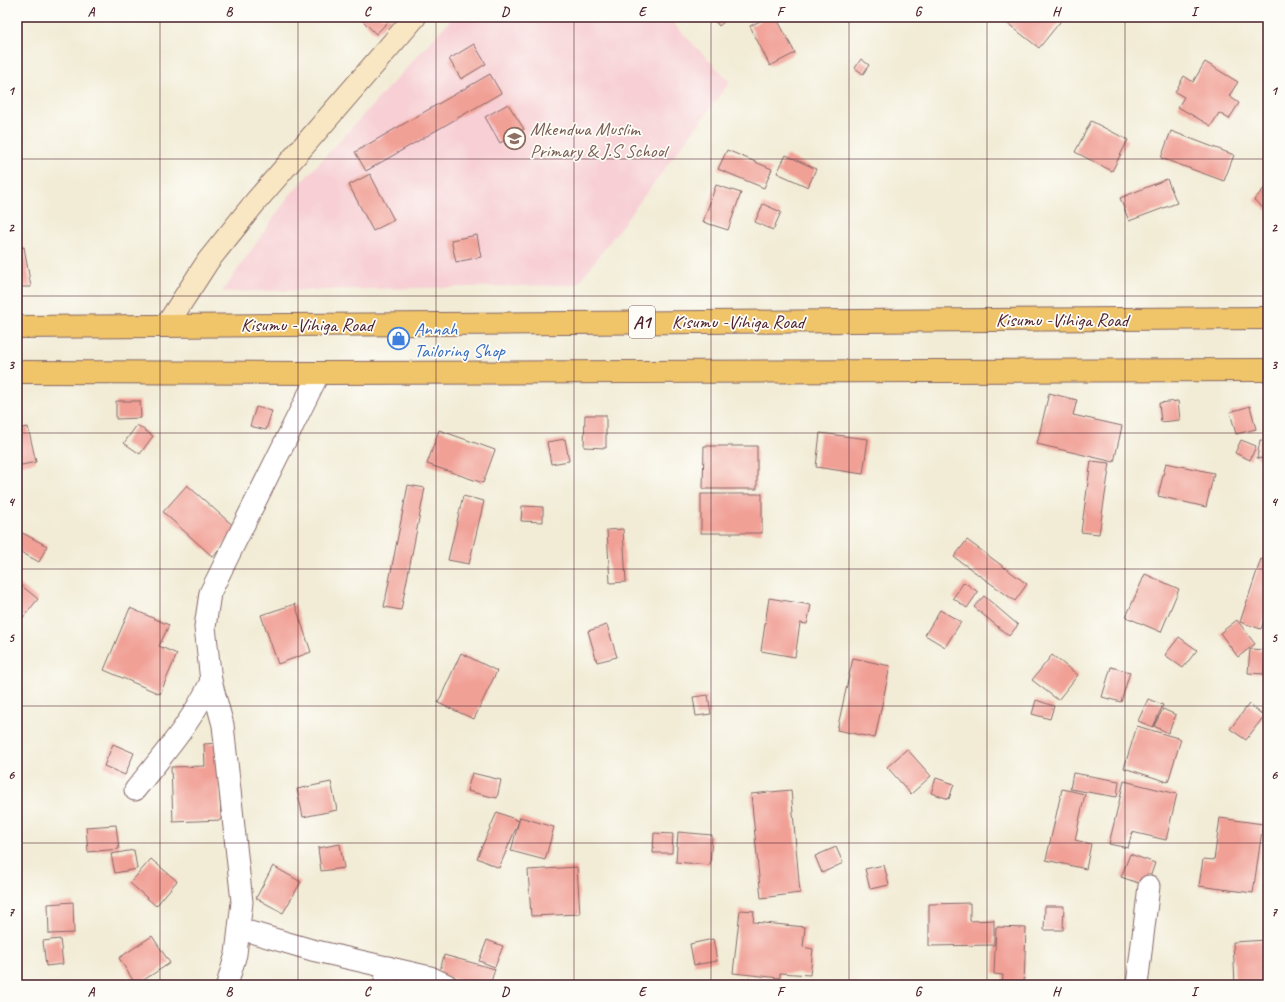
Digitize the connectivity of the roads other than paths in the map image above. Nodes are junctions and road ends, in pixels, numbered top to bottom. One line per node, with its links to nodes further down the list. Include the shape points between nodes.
1 (414, 17): 3 (street, via 247,212 208,261)
2 (1268, 318): 3 (highway, Kisumu -Vihiga Road / A1)
3 (166, 326): 4 (highway, Kisumu -Vihiga Road / A1)
4 (17, 327)
5 (1268, 370): 7 (highway)
6 (17, 372): 7 (highway)
7 (319, 373): 8 (street, via 210,593 205,627)
8 (211, 681): 9 (street, via 181,734); 11 (street, via 223,725 242,902)
9 (135, 790)
10 (1149, 886): 15 (street)
11 (240, 929): 12 (street, via 312,950); 13 (street)
12 (386, 976): 14 (street, via 430,977)
13 (227, 985)
14 (447, 985)
15 (1137, 985)

